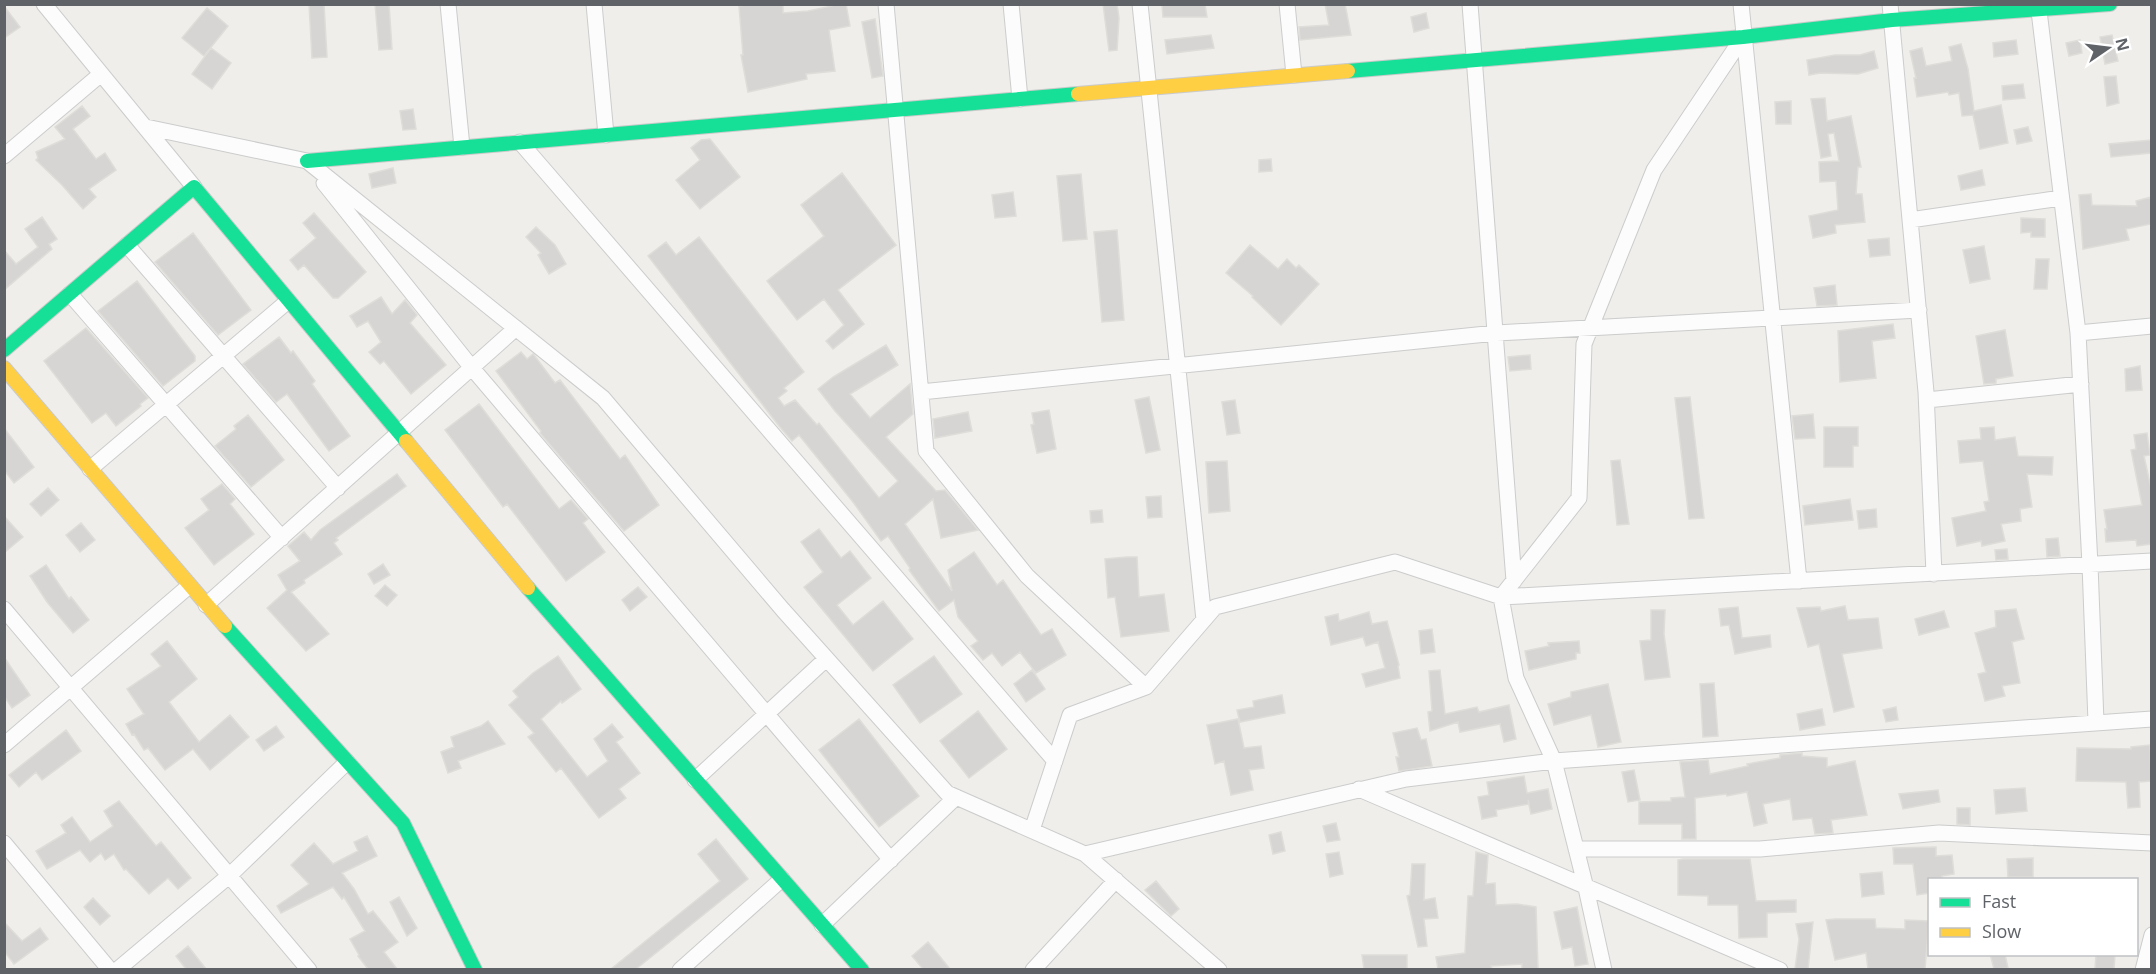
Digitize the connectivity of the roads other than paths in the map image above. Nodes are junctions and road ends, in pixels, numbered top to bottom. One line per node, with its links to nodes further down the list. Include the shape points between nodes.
1 (44, 4): 17 (street)
2 (448, 4): 25 (street)
3 (594, 4): 23 (street)
4 (886, 4): 21 (street)
5 (1011, 4): 20 (street)
6 (1140, 4): 19 (street)
7 (1287, 4): 18 (street)
8 (1470, 4): 16 (street)
9 (1741, 4): 15 (street)
10 (1890, 4): 14 (street)
11 (2110, 4): 13 (street)
12 (2015, 8): 13 (street); 14 (street)
13 (2039, 10): 29 (street)
14 (1892, 21): 15 (street); 30 (street)
15 (1743, 37): 16 (street); 35 (street); 38 (street, via 1654,170)
16 (1475, 60): 18 (street); 39 (street)
17 (101, 74): 22 (street); 26 (street)
18 (1294, 75): 19 (street)
19 (1148, 88): 20 (street); 43 (street)
20 (1020, 99): 21 (street)
21 (896, 110): 23 (street); 47 (street)
22 (146, 128): 27 (street); 28 (street)
23 (606, 135): 24 (street)
24 (520, 142): 25 (street); 71 (street)
25 (462, 147): 27 (street)
26 (4, 156)
27 (307, 161): 37 (street); 45 (street)
28 (194, 187): 31 (street); 33 (street)
29 (2061, 198): 30 (street); 40 (street)
30 (1910, 220): 34 (street)
31 (127, 245): 32 (street); 42 (street)
32 (70, 294): 41 (street); 49 (street)
33 (288, 301): 42 (street); 50 (street)
34 (1919, 310): 35 (street); 48 (street)
35 (1772, 318): 38 (street); 58 (street)
36 (2151, 326): 40 (street)
37 (516, 328): 45 (street); 64 (street, via 603,398)
38 (1590, 328): 39 (street); 57 (street, via 1584,344 1579,498)
39 (1496, 333): 43 (street); 57 (street)
40 (2078, 333): 46 (street)
41 (4, 350)
42 (223, 356): 49 (street); 52 (street)
43 (1177, 366): 47 (street); 63 (street)
44 (4, 368): 51 (street)
45 (472, 368): 50 (street); 67 (street)
46 (2080, 384): 48 (street); 55 (street)
47 (921, 393): 65 (street, via 926,451 1027,576)
48 (1927, 400): 56 (street)
49 (166, 405): 51 (street); 53 (street)
50 (399, 433): 52 (street); 74 (street)
51 (90, 469): 59 (street)
52 (338, 488): 53 (street)
53 (282, 538): 61 (street)
54 (2151, 561): 55 (street)
55 (2090, 565): 56 (street); 69 (street)
56 (1934, 574): 58 (street)
57 (1514, 581): 60 (street)
58 (1799, 581): 60 (street)
59 (189, 586): 61 (street); 66 (street)
60 (1501, 597): 63 (street, via 1395,562 1215,607); 72 (street, via 1516,678)
61 (206, 606): 73 (street)
62 (4, 609): 66 (street)
63 (1204, 620): 65 (street)
64 (826, 659): 67 (street); 76 (street, via 947,793)
65 (1146, 687): 71 (street, via 1070,715)
66 (70, 688): 70 (street); 83 (street)
67 (766, 714): 74 (street); 82 (street)
68 (2151, 719): 69 (street)
69 (2096, 722): 72 (street)
70 (4, 745)
71 (1055, 761): 77 (street)
72 (1554, 761): 75 (street, via 1406,779); 80 (street)
73 (347, 762): 83 (street); 92 (street, via 402,823)
74 (695, 780): 84 (street)
75 (1359, 789): 81 (street); 86 (street)
76 (956, 797): 77 (street); 82 (street)
77 (1032, 830): 81 (street)
78 (4, 843): 89 (street)
79 (2151, 843): 80 (street, via 1939,833 1760,849)
80 (1576, 849): 86 (street)
81 (1085, 854): 85 (street)
82 (891, 860): 87 (street)
83 (231, 875): 90 (street); 91 (street)
84 (782, 879): 87 (street); 93 (street)
85 (1116, 880): 95 (street); 96 (street)
86 (1587, 888): 97 (street); 98 (street)
87 (822, 925): 94 (street)
88 (2151, 935): 99 (street)
89 (110, 969)
90 (117, 969)
91 (309, 969)
92 (475, 969)
93 (680, 969)
94 (862, 969)
95 (1033, 969)
96 (1218, 969)
97 (1604, 969)
98 (1780, 969)
99 (2143, 969)

